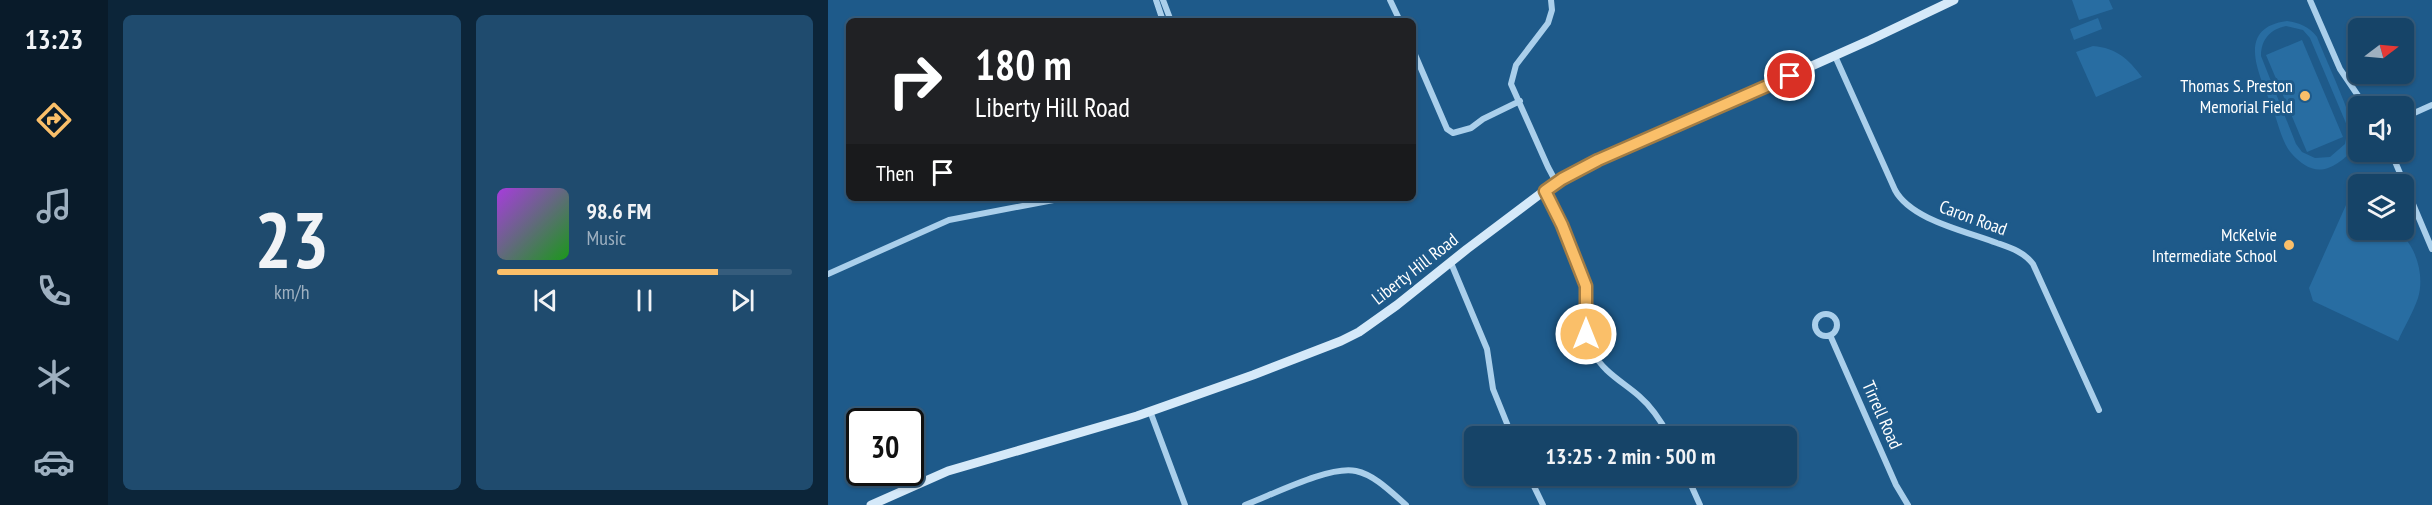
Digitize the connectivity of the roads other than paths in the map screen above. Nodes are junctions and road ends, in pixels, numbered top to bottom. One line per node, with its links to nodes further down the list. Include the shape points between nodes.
1 (1156, 0): 7 (street)
2 (1163, 0): 8 (street)
3 (1390, 0): 9 (street)
4 (1551, 0): 13 (street, via 1548,23 1513,71 1512,91)
5 (1954, 0): 10 (street, Liberty Hill Road)
6 (2310, 0): 12 (street, via 2340,69)
7 (1162, 18)
8 (1170, 18)
9 (1399, 18)
10 (1835, 56): 17 (street, Liberty Hill Road); 24 (street, Caron Road, via 1902,202 1918,213 2018,251 2033,264)
11 (1416, 57): 13 (street, via 1447,129 1453,133 1471,128)
12 (2358, 96)
13 (1520, 101): 17 (street)
14 (2432, 105): 15 (street)
15 (2414, 113)
16 (2395, 162): 20 (street)
17 (1556, 182): 18 (street, Liberty Hill Road)
18 (1545, 191): 21 (street, Liberty Hill Road); 27 (street, via 1586,286 1585,329 1594,354 1606,370 1653,410)
19 (1048, 201): 22 (street, via 949,220)
20 (2432, 249)
21 (1451, 262): 25 (street, Liberty Hill Road, via 1397,305 1341,341); 26 (street, via 1485,345 1493,389)
22 (828, 274)
23 (1830, 335): 36 (street, Tirrell Road)
24 (2099, 410)
25 (1150, 411): 30 (street, Liberty Hill Road, via 948,471); 31 (street)
26 (1508, 426)
27 (1663, 426)
28 (1534, 486): 34 (street)
29 (1691, 486): 35 (street)
30 (871, 505)
31 (1185, 505)
32 (1245, 505): 33 (street, via 1342,470 1369,475)
33 (1406, 505)
34 (1543, 505)
35 (1700, 505)
36 (1908, 505)

